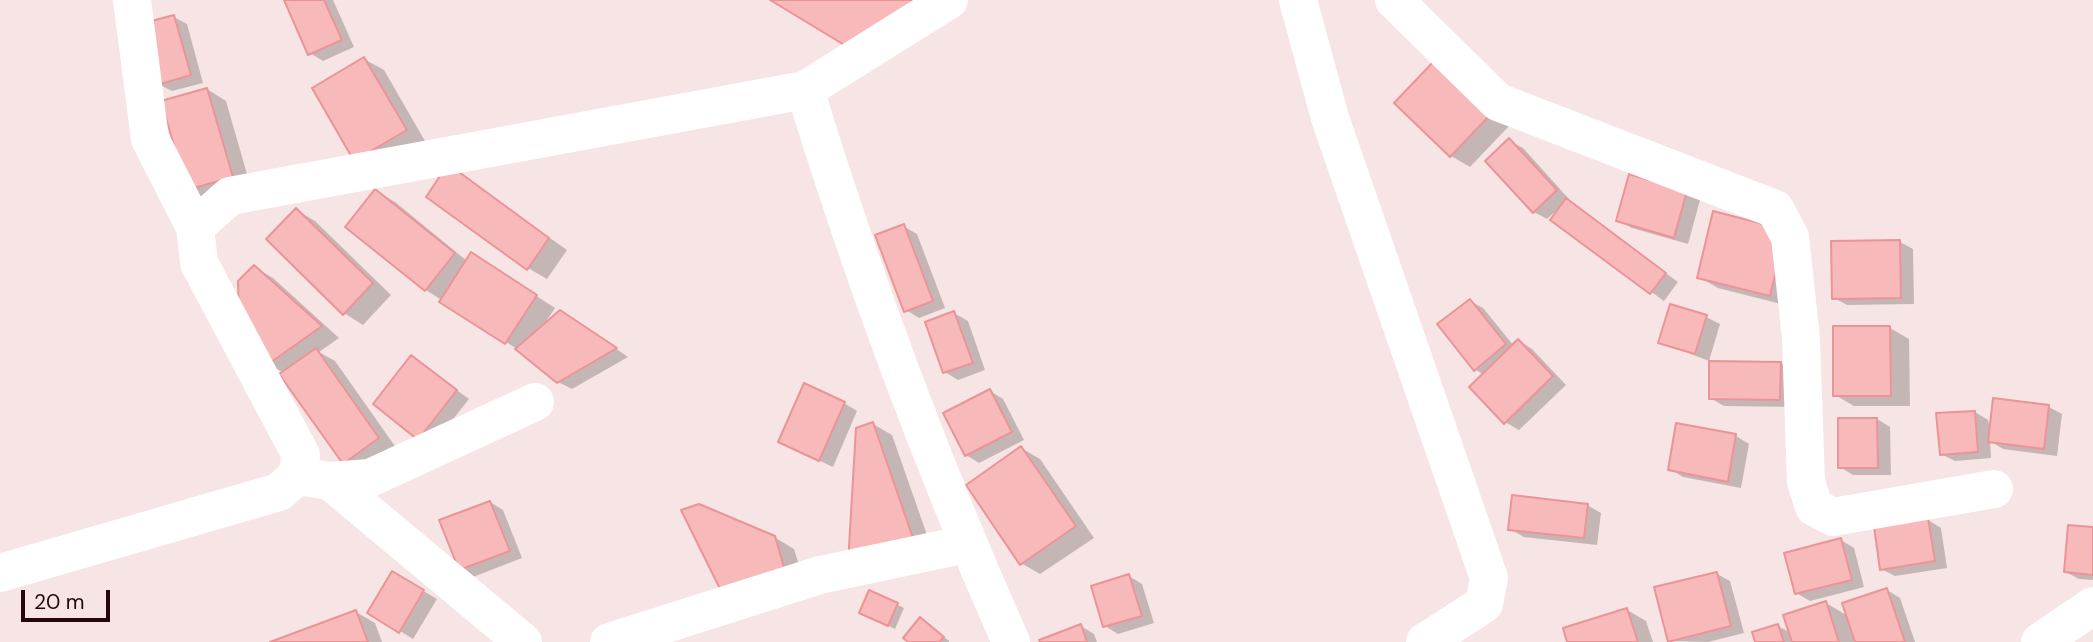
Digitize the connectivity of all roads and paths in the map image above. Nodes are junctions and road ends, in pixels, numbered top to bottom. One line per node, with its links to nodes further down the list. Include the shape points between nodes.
1 (132, 0): 6 (street, via 150,139)
2 (949, 0): 5 (street)
3 (1298, 0): 16 (street, via 1330,118 1489,578 1484,604)
4 (1394, 0): 9 (street, via 1498,102 1774,209 1790,237 1801,338 1806,482 1814,507 1833,517)
5 (805, 90): 6 (street, via 230,196); 10 (street, via 881,323)
6 (195, 227): 8 (street, via 199,263)
7 (535, 402): 8 (street, via 370,478)
8 (314, 478): 11 (street); 13 (street)
9 (1994, 489)
10 (967, 544): 14 (street, via 820,575); 15 (street)
11 (0, 573)
12 (2093, 606): 17 (street)
13 (523, 642)
14 (609, 642)
15 (1011, 642)
16 (1425, 642)
17 (2040, 642)

